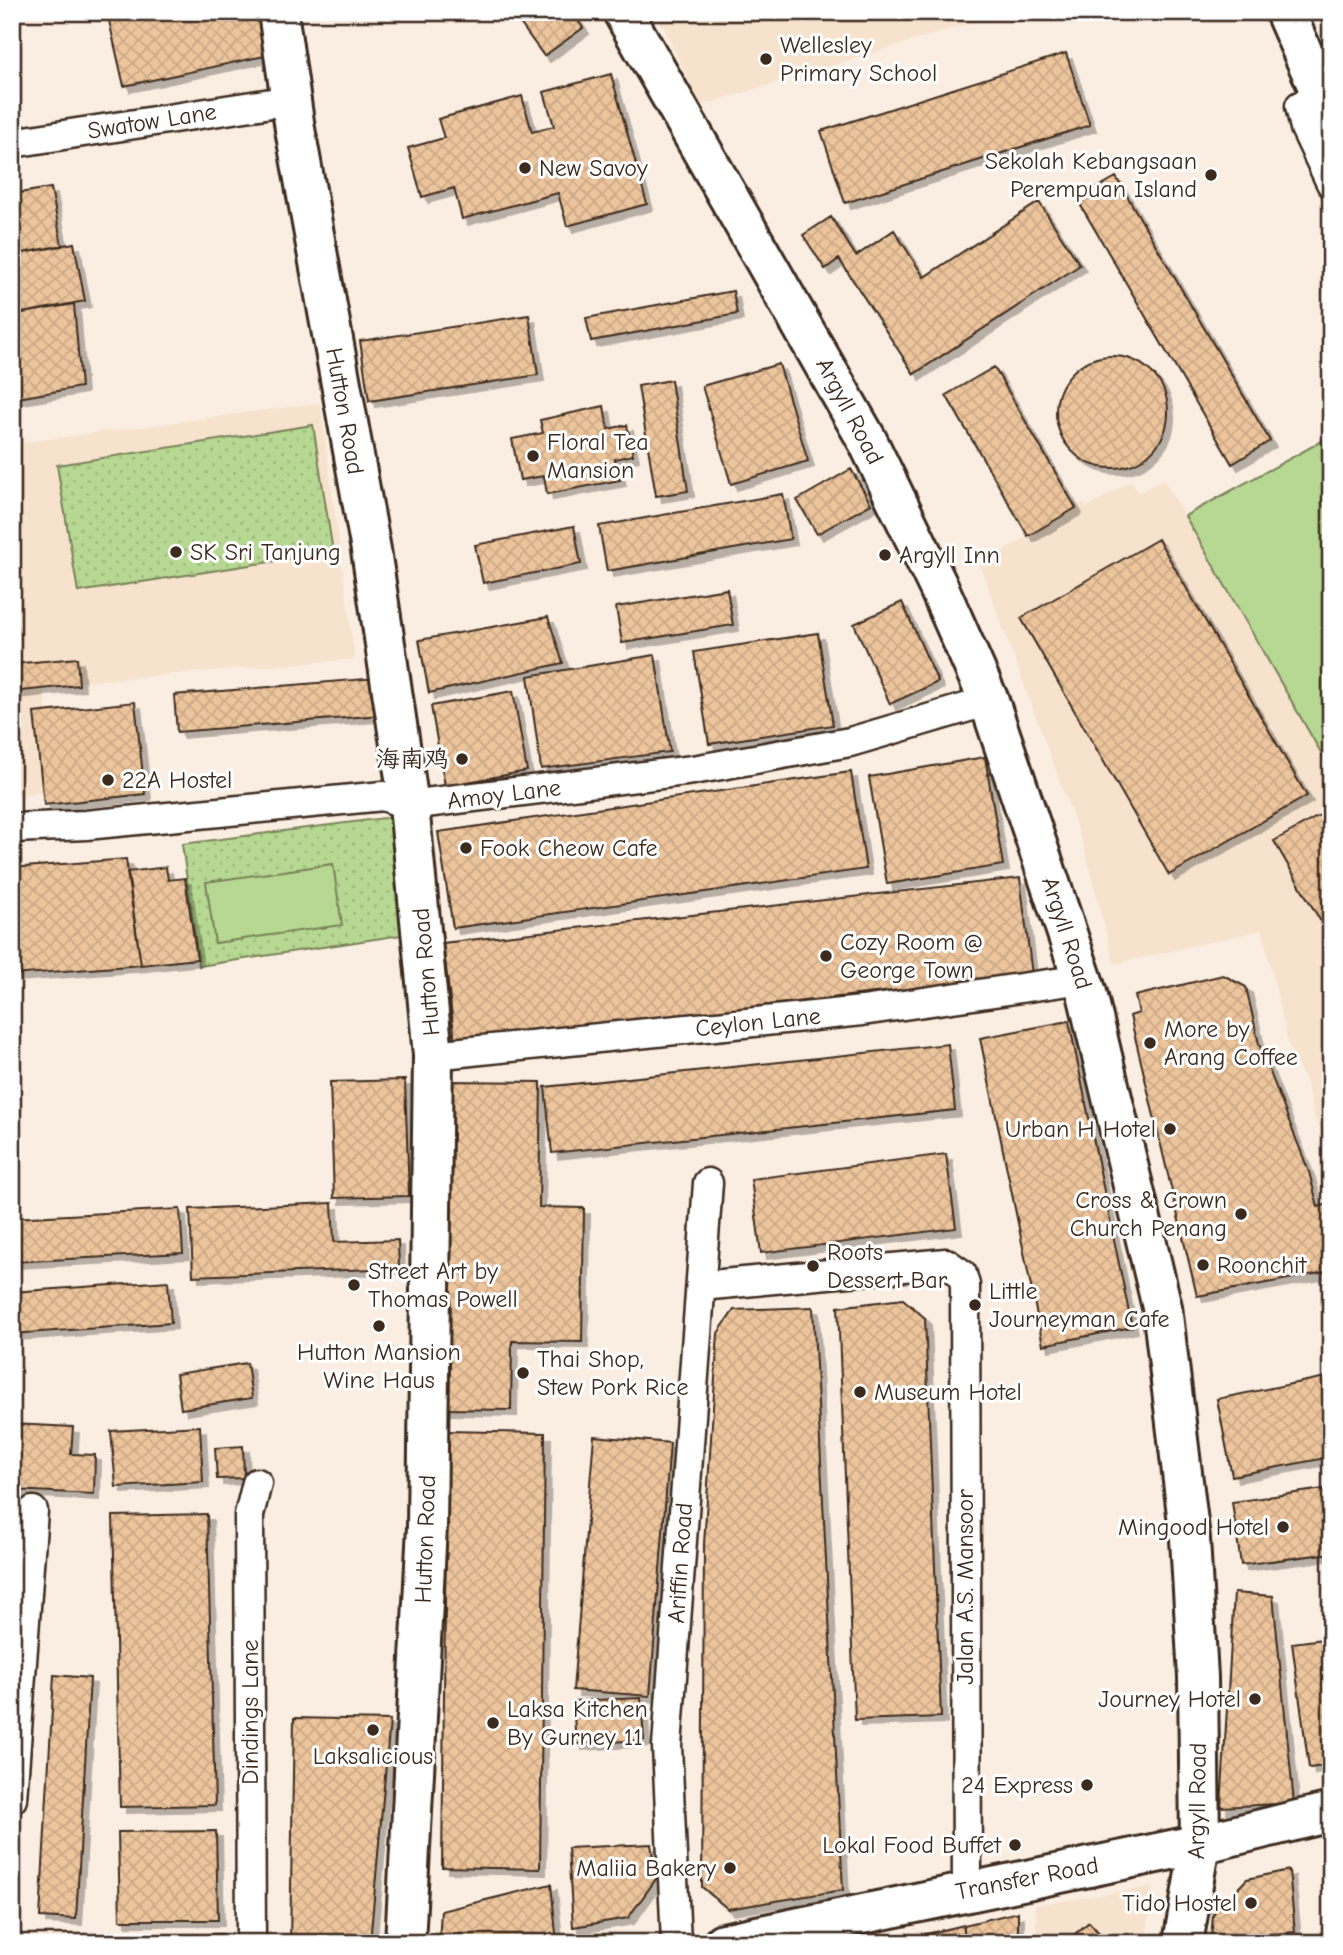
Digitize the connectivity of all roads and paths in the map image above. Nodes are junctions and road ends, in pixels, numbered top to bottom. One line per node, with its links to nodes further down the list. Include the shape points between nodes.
1 (278, 12): 6 (street, Hutton Road)
2 (623, 12): 10 (street, Argyll Road, via 867,440)
3 (1285, 12): 7 (street)
4 (1312, 12): 5 (street)
5 (1331, 57)
6 (291, 100): 8 (street, Swatow Lane); 11 (street, Hutton Road, via 371,550)
7 (1320, 104): 9 (street, via 1305,128)
8 (12, 143)
9 (1331, 183)
10 (989, 701): 11 (street, Amoy Lane, via 850,742 693,770); 13 (street, Argyll Road)
11 (409, 805): 12 (street, Amoy Lane, via 383,796); 14 (street, Hutton Road)
12 (12, 828)
13 (1083, 979): 14 (street, Ceylon Lane, via 862,1011); 21 (street, Argyll Road, via 1162,1307 1190,1539)
14 (433, 1055): 24 (street, Hutton Road, via 427,1527)
15 (708, 1183): 16 (street, Ariffin Road)
16 (701, 1286): 22 (street, Jalan A.S. Mansoor, via 946,1263 963,1279); 25 (street, Ariffin Road, via 667,1746)
17 (257, 1483): 23 (street, Dindings Lane, via 249,1515)
18 (33, 1511): 19 (street)
19 (12, 1799)
20 (1331, 1812): 21 (street, Transfer Road)
21 (1200, 1844): 22 (street, Transfer Road); 27 (street, Argyll Road)
22 (967, 1890): 26 (street, Transfer Road)
23 (251, 1943)
24 (404, 1943)
25 (676, 1943)
26 (723, 1943)
27 (1183, 1943)

